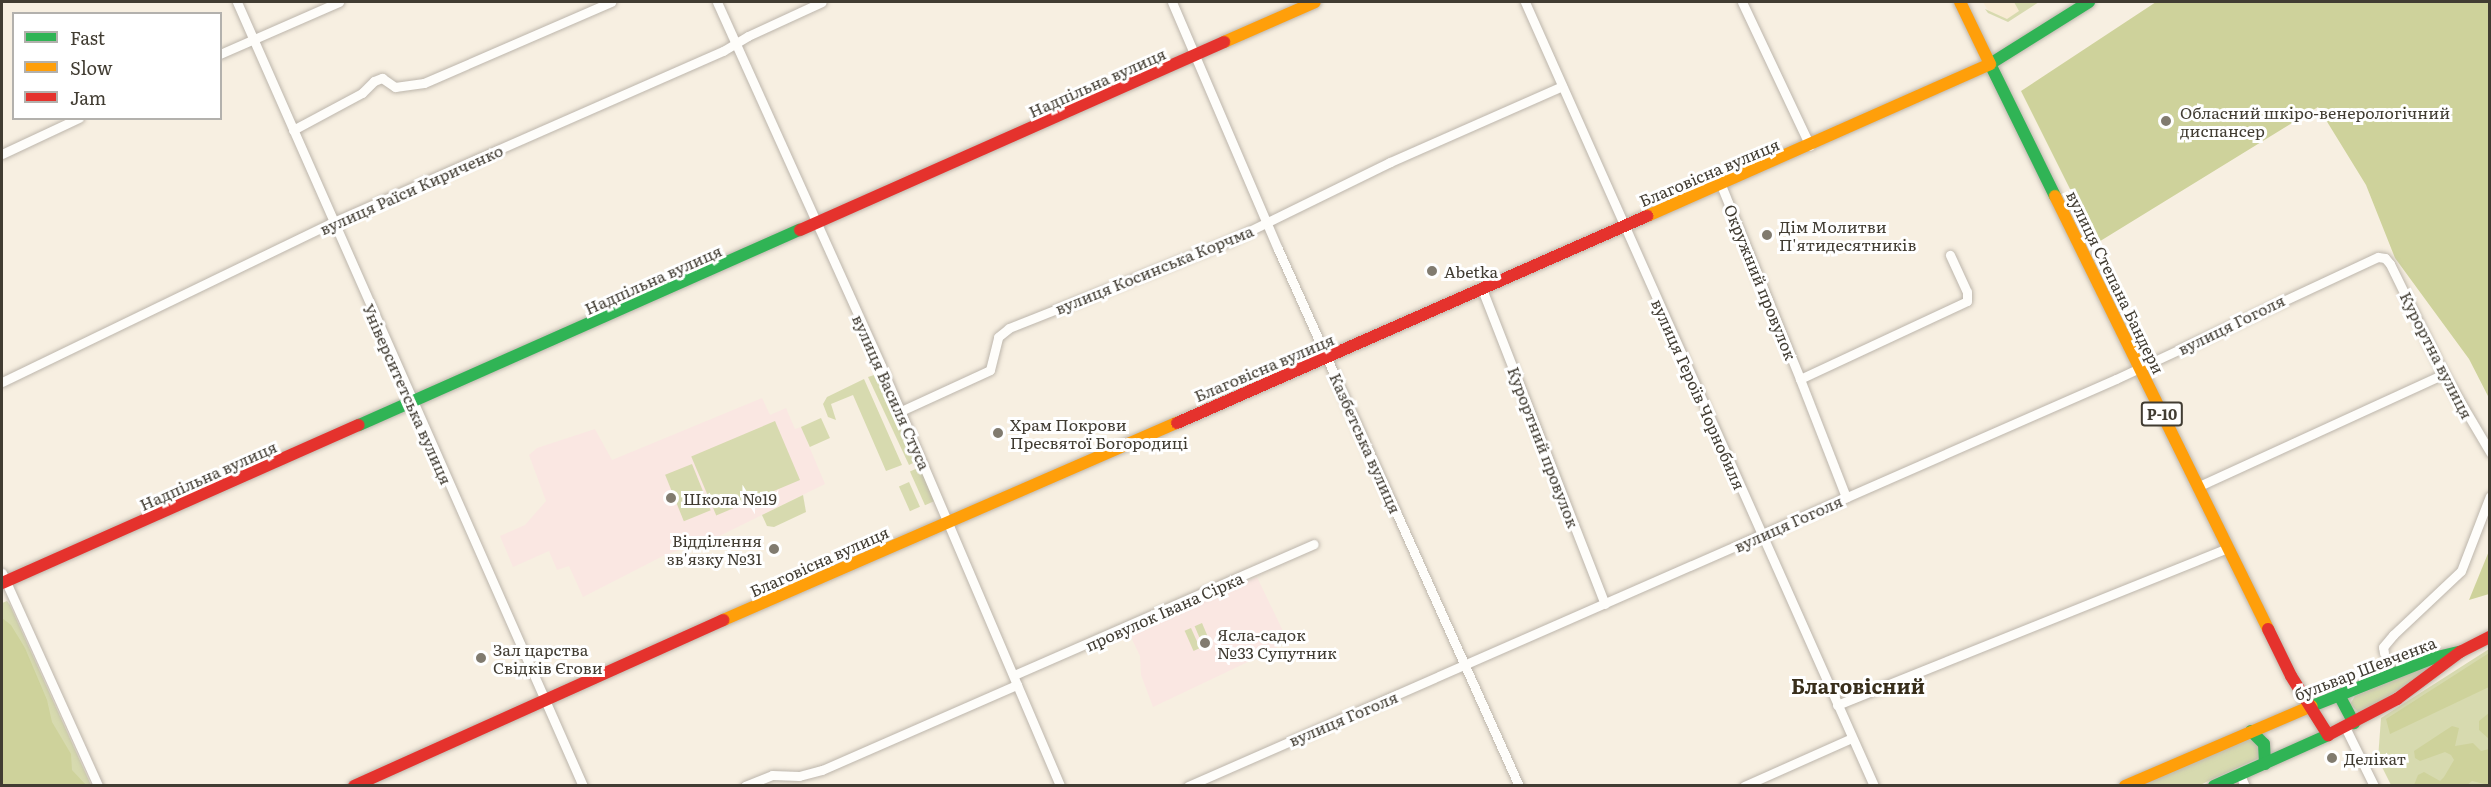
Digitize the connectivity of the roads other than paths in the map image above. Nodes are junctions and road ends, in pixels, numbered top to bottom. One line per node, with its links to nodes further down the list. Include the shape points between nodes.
1 (237, 2): 12 (street, Університетська вулиця)
2 (339, 2): 12 (street)
3 (611, 2): 19 (street, via 424,83 395,87 390,80 374,81 362,93)
4 (717, 2): 13 (street, вулиця Василя Стуса)
5 (822, 2): 13 (street, вулиця Раїси Кириченко)
6 (1172, 2): 15 (street, Казбетська вулиця)
7 (1315, 2): 15 (main road, Надпільна вулиця)
8 (1525, 2): 17 (street, вулиця Героїв Чорнобиля)
9 (1742, 2): 20 (street)
10 (1960, 2): 16 (main road, вулиця Степана Бандери)
11 (2089, 2): 16 (main road, Благовісна вулиця)
12 (254, 40): 14 (street); 19 (street, Університетська вулиця)
13 (735, 43): 23 (street, вулиця Раїси Кириченко); 25 (street, вулиця Василя Стуса)
14 (222, 53)
15 (1195, 56): 24 (street, Казбетська вулиця); 25 (main road, Надпільна вулиця)
16 (1990, 64): 20 (main road, Благовісна вулиця); 31 (main road, вулиця Степана Бандери / Р-10)
17 (1562, 86): 24 (street, вулиця Косинська Корчма, via 1390,162); 26 (street, вулиця Героїв Чорнобиля)
18 (75, 120): 21 (street)
19 (293, 130): 23 (street, Університетська вулиця)
20 (1810, 146): 22 (main road, Благовісна вулиця)
21 (2, 154)
22 (1721, 185): 26 (main road, Благовісна вулиця); 33 (street, Окружний провулок)
23 (332, 223): 34 (street, вулиця Раїси Кириченко); 35 (street, Університетська вулиця)
24 (1267, 223): 30 (street, Казбетська вулиця); 36 (street, вулиця Косинська Корчма, via 1003,331 990,370)
25 (818, 224): 35 (main road, Надпільна вулиця); 36 (street, вулиця Василя Стуса)
26 (1624, 226): 29 (main road, Благовісна вулиця); 42 (street, вулиця Героїв Чорнобиля)
27 (1950, 255): 33 (street, Окружний провулок, via 1967,292 1967,301)
28 (2385, 258): 31 (street, вулиця Гоголя, via 2343,271); 32 (street, Курортна вулиця)
29 (1482, 289): 30 (main road, Благовісна вулиця); 46 (street, Курортний провулок)
30 (1328, 358): 41 (main road, Благовісна вулиця); 50 (street, Казбетська вулиця)
31 (2139, 369): 38 (main road, вулиця Степана Бандери / Р-10); 40 (street, вулиця Гоголя)
32 (2444, 374): 37 (street, Курортна вулиця); 38 (street)
33 (1800, 380): 40 (street, Окружний провулок)
34 (2, 382)
35 (412, 403): 45 (main road, Надпільна вулиця); 53 (street, Університетська вулиця)
36 (901, 411): 41 (street, вулиця Василя Стуса)
37 (2490, 452)
38 (2197, 487): 44 (main road, вулиця Степана Бандери / Р-10)
39 (2490, 496): 49 (street, via 2461,570 2393,635 2383,647)
40 (1846, 497): 42 (street, вулиця Гоголя)
41 (949, 521): 51 (street, вулиця Василя Стуса); 53 (main road, Благовісна вулиця)
42 (1761, 535): 46 (street, вулиця Гоголя); 54 (street, вулиця Героїв Чорнобиля)
43 (1314, 544): 51 (street, провулок Івана Сірка)
44 (2227, 548): 54 (street); 55 (main road, вулиця Степана Бандери / Р-10, via 2291,676)
45 (3, 579): 62 (street)
46 (1605, 604): 50 (street, вулиця Гоголя)
47 (2490, 637): 48 (main road)
48 (2460, 652): 52 (main road, бульвар Шевченка, via 2433,658); 56 (main road, бульвар Шевченка, via 2434,675)
49 (2384, 653)
50 (1466, 665): 67 (street, вулиця Гоголя); 68 (street, Казбетська вулиця)
51 (1016, 680): 65 (street, провулок Івана Сірка, via 822,770 799,776 771,775); 66 (street, вулиця Василя Стуса)
52 (2339, 695): 55 (main road, бульвар Шевченка); 56 (main road)
53 (543, 698): 63 (main road, Благовісна вулиця); 64 (street, Університетська вулиця)
54 (1837, 705): 59 (street, вулиця Героїв Чорнобиля)
55 (2312, 706): 57 (main road, бульвар Шевченка); 58 (main road, вулиця Степана Бандери / Р-10)
56 (2350, 725): 58 (main road, бульвар Шевченка); 73 (street)
57 (2251, 731): 60 (main road, via 2264,744); 71 (main road, бульвар Шевченка)
58 (2328, 735): 60 (main road, бульвар Шевченка)
59 (1852, 738): 69 (street); 70 (street, вулиця Героїв Чорнобиля)
60 (2265, 764): 61 (main road, бульвар Шевченка)
61 (2243, 780): 72 (main road, бульвар Шевченка)
62 (98, 786)
63 (354, 786)
64 (583, 786)
65 (745, 786)
66 (1060, 786)
67 (1188, 786)
68 (1519, 786)
69 (1744, 786)
70 (1874, 786)
71 (2125, 786)
72 (2214, 786)
73 (2374, 786)

